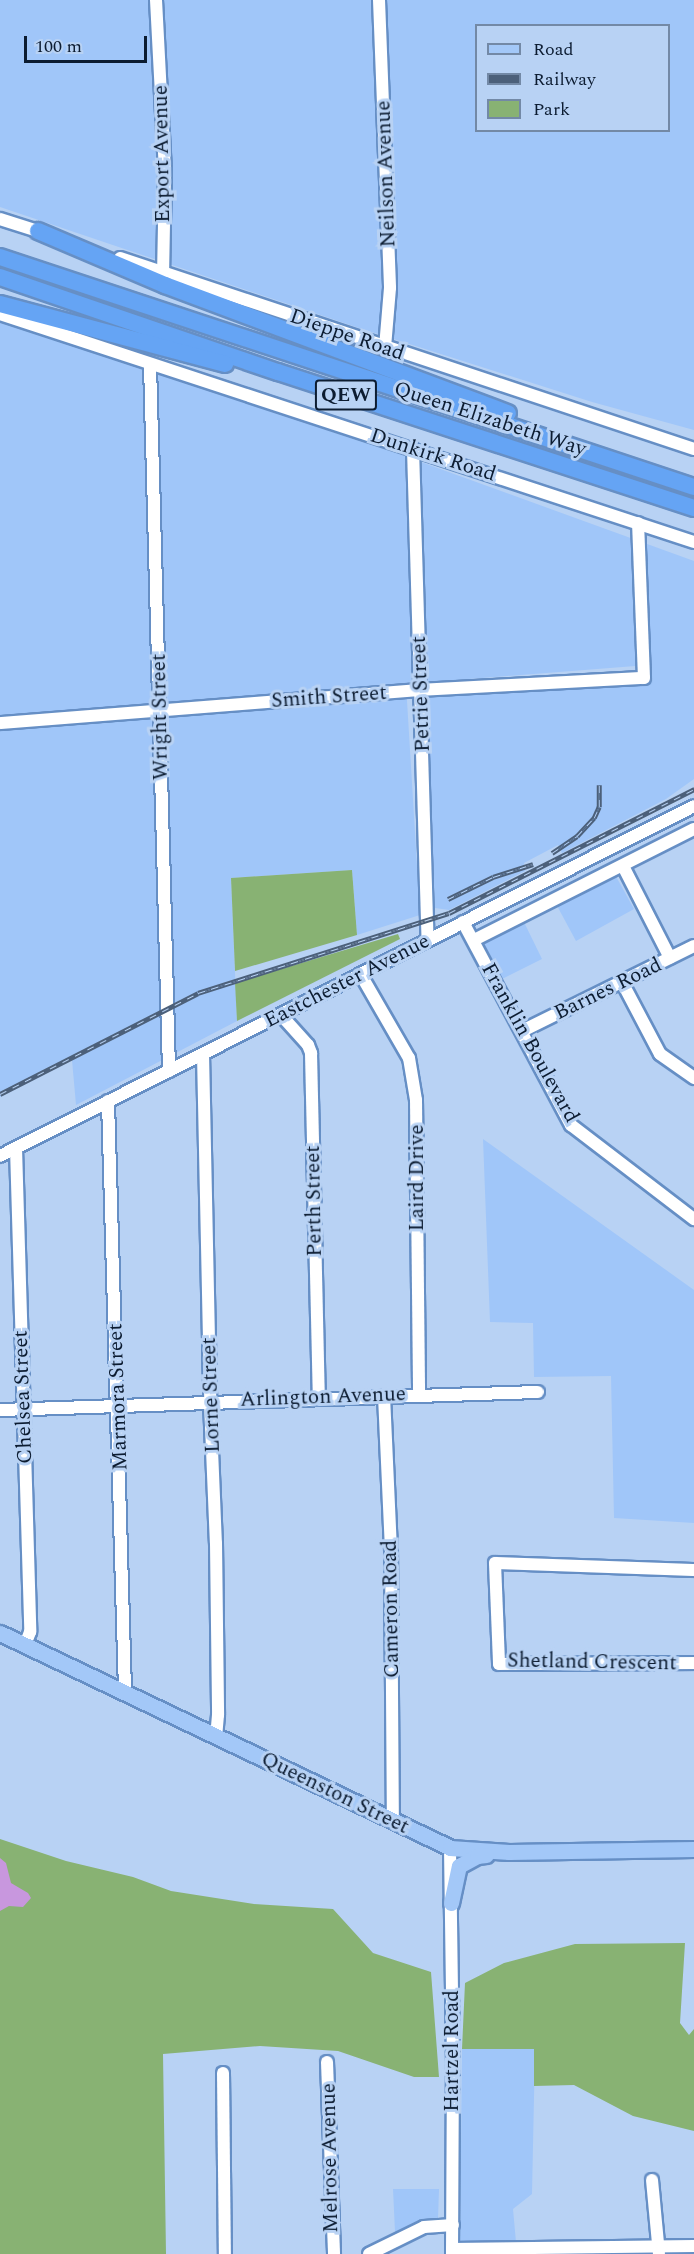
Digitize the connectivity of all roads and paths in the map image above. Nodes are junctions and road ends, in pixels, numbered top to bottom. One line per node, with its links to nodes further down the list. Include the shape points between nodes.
1 (156, 0): 6 (street, Export Avenue, via 164,149)
2 (379, 0): 10 (street, Neilson Avenue, via 390,288)
3 (0, 219): 4 (street, Dieppe Road)
4 (38, 231): 6 (street, Dieppe Road); 15 (highway, via 165,285 508,413)
5 (0, 257): 15 (highway, Queen Elizabeth Way / QEW)
6 (163, 272): 10 (street, Dieppe Road)
7 (0, 278): 12 (highway, Queen Elizabeth Way / QEW)
8 (0, 304): 12 (highway, via 233,366)
9 (0, 314): 11 (street, Dunkirk Road)
10 (386, 348): 14 (street, Dieppe Road)
11 (150, 364): 13 (street, Dunkirk Road); 21 (street, Wright Street)
12 (278, 372): 17 (highway, Queen Elizabeth Way / QEW)
13 (413, 449): 18 (street, Dunkirk Road); 20 (street, Petrie Street)
14 (694, 449)
15 (599, 454): 16 (highway, Queen Elizabeth Way / QEW)
16 (694, 487)
17 (694, 508)
18 (638, 523): 19 (street, Dunkirk Road); 20 (street, Smith Street, via 644,678)
19 (694, 542)
20 (420, 690): 21 (street, Smith Street); 28 (street, Petrie Street)
21 (160, 710): 22 (street, Smith Street); 37 (street, Wright Street)
22 (0, 723)
23 (694, 806): 25 (street, Eastchester Avenue)
24 (694, 829): 26 (street)
25 (610, 850): 26 (street); 27 (street, Eastchester Avenue)
26 (622, 867): 29 (street); 31 (street)
27 (463, 922): 28 (street, Eastchester Avenue); 29 (street, Franklin Boulevard)
28 (428, 940): 32 (street, Eastchester Avenue)
29 (474, 940): 35 (street, Franklin Boulevard)
30 (694, 946): 31 (street, Barnes Road)
31 (670, 958): 33 (street, Barnes Road)
32 (361, 975): 34 (street, Eastchester Avenue); 44 (street, Laird Drive, via 409,1058 416,1100)
33 (622, 982): 35 (street, Barnes Road); 38 (street, via 660,1054)
34 (281, 1015): 36 (street, Eastchester Avenue); 46 (street, Perth Street, via 309,1045 311,1053)
35 (522, 1031): 42 (street, Franklin Boulevard, via 571,1125)
36 (203, 1054): 37 (street, Eastchester Avenue); 47 (street, Lorne Street)
37 (169, 1071): 39 (street, Eastchester Avenue)
38 (694, 1078)
39 (108, 1101): 40 (street, Eastchester Avenue); 48 (street, Marmora Street)
40 (16, 1148): 41 (street, Eastchester Avenue); 50 (street, Chelsea Street)
41 (0, 1156)
42 (694, 1219)
43 (538, 1392): 44 (street, Arlington Avenue)
44 (419, 1394): 45 (street, Arlington Avenue)
45 (384, 1396): 46 (street, Arlington Avenue); 57 (street, Cameron Road, via 391,1549)
46 (319, 1397): 47 (street, Arlington Avenue)
47 (210, 1402): 48 (street, Arlington Avenue); 56 (street, Lorne Street, via 216,1543)
48 (118, 1407): 50 (street, Arlington Avenue); 55 (street, Marmora Street)
49 (0, 1410): 50 (street, Arlington Avenue)
50 (24, 1410): 53 (street, Chelsea Street, via 30,1632)
51 (694, 1570): 54 (street, Shetland Crescent, via 495,1563 499,1664)
52 (0, 1633): 53 (main road, Queenston Street)
53 (25, 1645): 55 (main road, Queenston Street)
54 (694, 1663)
55 (125, 1692): 56 (main road, Queenston Street)
56 (216, 1736): 57 (main road, Queenston Street)
57 (393, 1821): 58 (main road, Queenston Street)
58 (450, 1848): 60 (main road, Queenston Street); 61 (street, Hartzel Road)
59 (694, 1849): 60 (main road, Queenston Street)
60 (509, 1852): 61 (main road, via 465,1861 456,1874)
61 (450, 1903): 65 (street, Hartzel Road)
62 (327, 2062): 70 (street, Melrose Avenue)
63 (223, 2073): 69 (street)
64 (652, 2180): 67 (street)
65 (453, 2225): 68 (street, Hartzel Road); 71 (street, via 424,2227)
66 (694, 2246): 67 (street)
67 (659, 2250): 68 (street)
68 (452, 2252)
69 (225, 2254)
70 (334, 2254)
71 (369, 2254)

